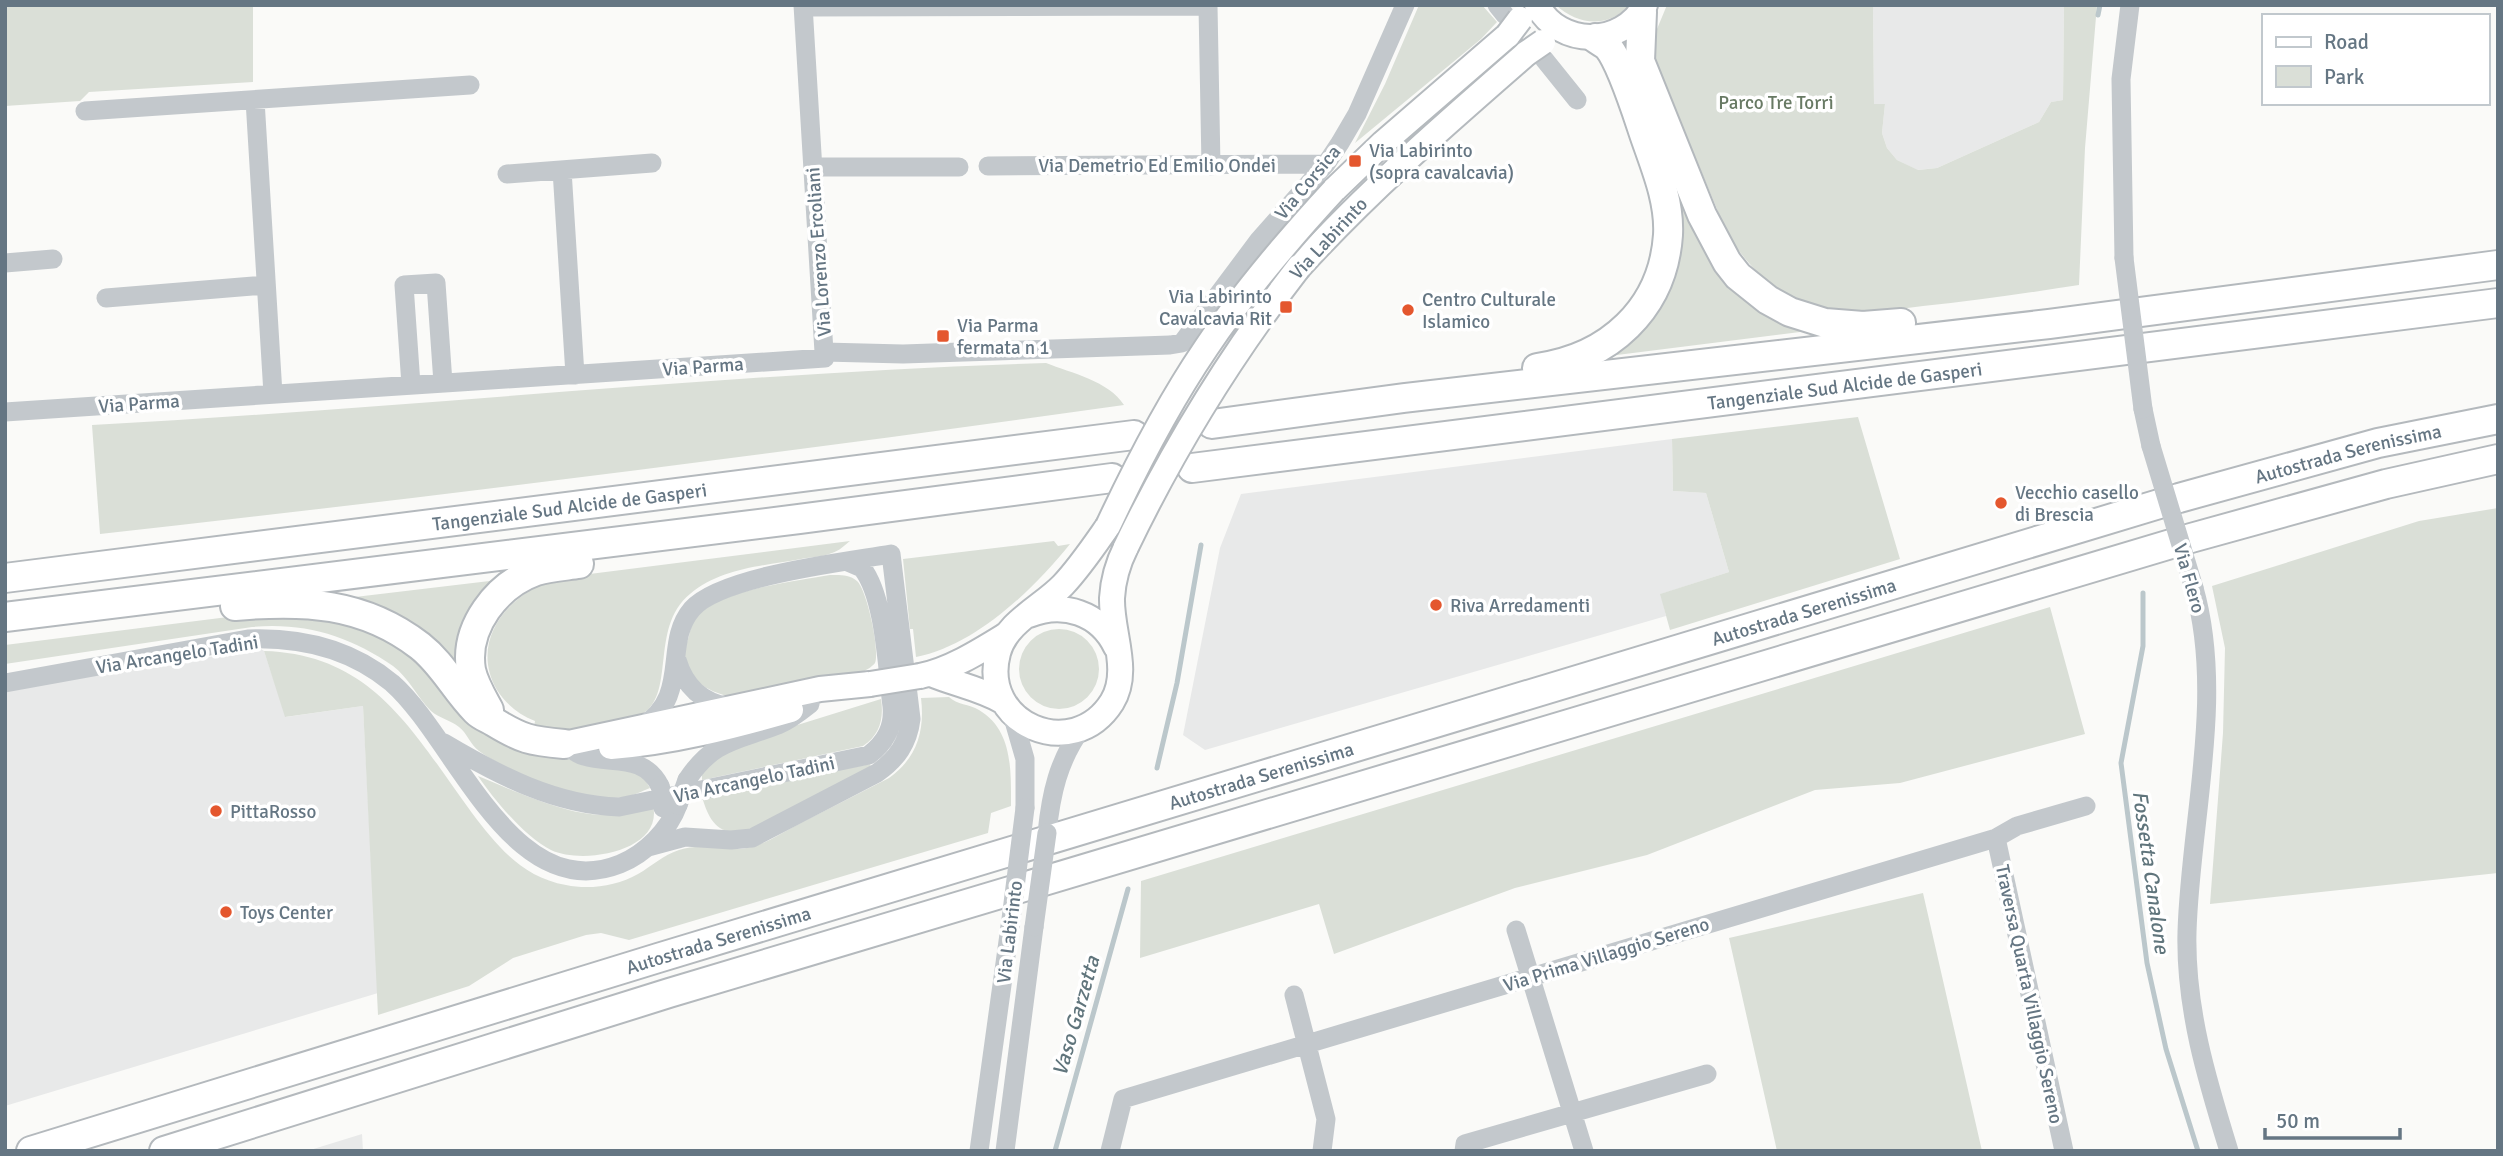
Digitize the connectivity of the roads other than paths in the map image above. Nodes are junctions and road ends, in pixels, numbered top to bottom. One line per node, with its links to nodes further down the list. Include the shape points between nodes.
1 (1405, 5): 14 (street, Via Corsica, via 1357,114)
2 (2130, 5): 81 (street, Via Flero, bridge, via 2121,79 2124,258 2151,446 2202,617 2207,685 2187,933 2188,979 2195,1031)
3 (803, 6): 16 (street, via 1208,6); 17 (street, Via Lorenzo Ercoliani)
4 (1644, 9): 7 (main road, via 1621,30); 27 (highway, via 1640,61 1702,215 1727,262 1768,300 1825,323 1863,326 1996,312)
5 (1515, 14): 6 (main road, Via Labirinto, via 1547,19); 47 (main road, Via Labirinto, bridge, via 1334,190 1280,250 1206,348 1150,441 1108,526 1062,586)
6 (1567, 33): 7 (main road); 8 (main road, Via Labirinto)
7 (1595, 38): 34 (highway, via 1608,48 1633,99 1661,188 1668,234 1658,278 1648,298 1612,341 1581,356 1555,365 1475,376)
8 (1538, 51): 11 (street); 49 (main road, Via Labirinto, bridge, via 1394,169 1299,267 1259,319 1155,488 1116,570 1112,600)
9 (470, 85): 10 (street)
10 (255, 100): 12 (street); 24 (street)
11 (1577, 100)
12 (85, 111)
13 (652, 163): 19 (street)
14 (1326, 164): 16 (street, Via Demetrio Ed Emilio Ondei); 28 (street, Via Corsica, via 1259,240)
15 (988, 166): 16 (street, Via Demetrio Ed Emilio Ondei)
16 (1211, 166)
17 (813, 167): 18 (street); 29 (street, Via Lorenzo Ercoliani)
18 (958, 167)
19 (562, 170): 20 (street); 30 (street)
20 (506, 174)
21 (53, 259): 22 (street)
22 (5, 263)
23 (2498, 265): 27 (highway, Tangenziale Sud Alcide de Gasperi)
24 (266, 285): 25 (street); 33 (street)
25 (106, 298)
26 (2498, 303): 40 (highway, Tangenziale Sud Alcide de Gasperi)
27 (2049, 324): 34 (highway, Tangenziale Sud Alcide de Gasperi)
28 (1182, 343): 29 (street, Via Lorenzo Ercoliani, via 903,354)
29 (824, 352): 30 (street, Via Parma, via 825,358)
30 (575, 375): 31 (street, Via Parma)
31 (443, 383): 32 (street, Via Parma); 32 (street, via 436,283 404,285)
32 (411, 385): 33 (street, Via Parma)
33 (273, 394): 35 (street, Via Parma)
34 (1404, 398): 37 (highway, Tangenziale Sud Alcide de Gasperi)
35 (5, 412)
36 (2498, 419): 74 (highway, Autostrada Serenissima, via 2378,443 2179,498)
37 (1212, 424)
38 (1134, 435): 44 (highway, Tangenziale Sud Alcide de Gasperi)
39 (2498, 460): 75 (highway, Autostrada Serenissima, via 2386,484 2178,541 669,993)
40 (1192, 468)
41 (1112, 478): 42 (highway, Tangenziale Sud Alcide de Gasperi)
42 (697, 531): 45 (highway, Tangenziale Sud Alcide de Gasperi); 57 (highway, via 622,557 544,569 503,591 480,619 470,653 473,678)
43 (848, 562): 50 (street, Via Arcangelo Tadini, via 744,582 703,599 684,620); 60 (street, Via Arcangelo Tadini, via 862,568 874,592 893,715 888,734 869,755 619,807 581,804 548,794 509,779); 65 (street, Via Arcangelo Tadini, via 891,554 911,719 906,740 894,759 877,774 763,834 742,840 685,837)
44 (5, 578)
45 (168, 596): 46 (highway, Tangenziale Sud Alcide de Gasperi); 57 (highway, via 203,607 312,603 371,618 421,647 476,711)
46 (5, 617)
47 (1025, 617): 48 (main road, Via Labirinto); 49 (main road, Via Labirinto, via 1054,608 1083,614 1107,631)
48 (1006, 635): 51 (main road); 56 (main road, Via Labirinto, via 995,667 996,685)
49 (1119, 658): 59 (main road, Via Labirinto, via 1119,686 1113,700)
50 (677, 660): 55 (street, via 691,689 708,702); 58 (street, Via Arcangelo Tadini, via 664,706)
51 (925, 675): 53 (main road, bridge); 56 (main road, via 984,691)
52 (5, 683): 60 (street, Via Arcangelo Tadini, via 248,639 293,640 338,652 378,673 412,703)
53 (862, 686): 54 (main road); 55 (main road, via 820,689)
54 (810, 704): 61 (main road, via 666,741 599,748); 63 (street, bridge, via 779,724 712,751)
55 (729, 707): 58 (main road)
56 (1007, 707): 59 (main road, via 1033,729 1058,733); 72 (street, Via Labirinto, bridge, via 1025,758 1025,808)
57 (494, 722): 61 (highway, via 522,738)
58 (640, 727): 61 (main road)
59 (1082, 729): 73 (street, Via Labirinto, bridge, via 1055,779)
60 (439, 740): 65 (street, Via Arcangelo Tadini, via 497,820 542,858 571,869 602,869 622,864)
61 (564, 744): 63 (street, bridge, via 585,757 638,764 653,775)
62 (2087, 806): 64 (street, Via Prima Villaggio Sereno, via 2017,826)
63 (671, 807): 65 (street, Via Arcangelo Tadini, via 661,832)
64 (1996, 838): 67 (street, Via Prima Villaggio Sereno); 80 (street, Traversa Quarta Villaggio Sereno)
65 (648, 847)
66 (1516, 930): 67 (street)
67 (1531, 976): 69 (street, Via Prima Villaggio Sereno); 71 (street)
68 (1294, 995): 69 (street)
69 (1308, 1042): 76 (street, Via Prima Villaggio Sereno, via 1123,1098); 77 (street, via 1326,1119)
70 (1707, 1074): 71 (street)
71 (1573, 1114): 78 (street, via 1465,1144); 79 (street)
72 (979, 1148)
73 (1005, 1150)
74 (31, 1151)
75 (164, 1151)
76 (1110, 1151)
77 (1322, 1151)
78 (1464, 1151)
79 (1584, 1151)
80 (2064, 1151)
81 (2230, 1151)

